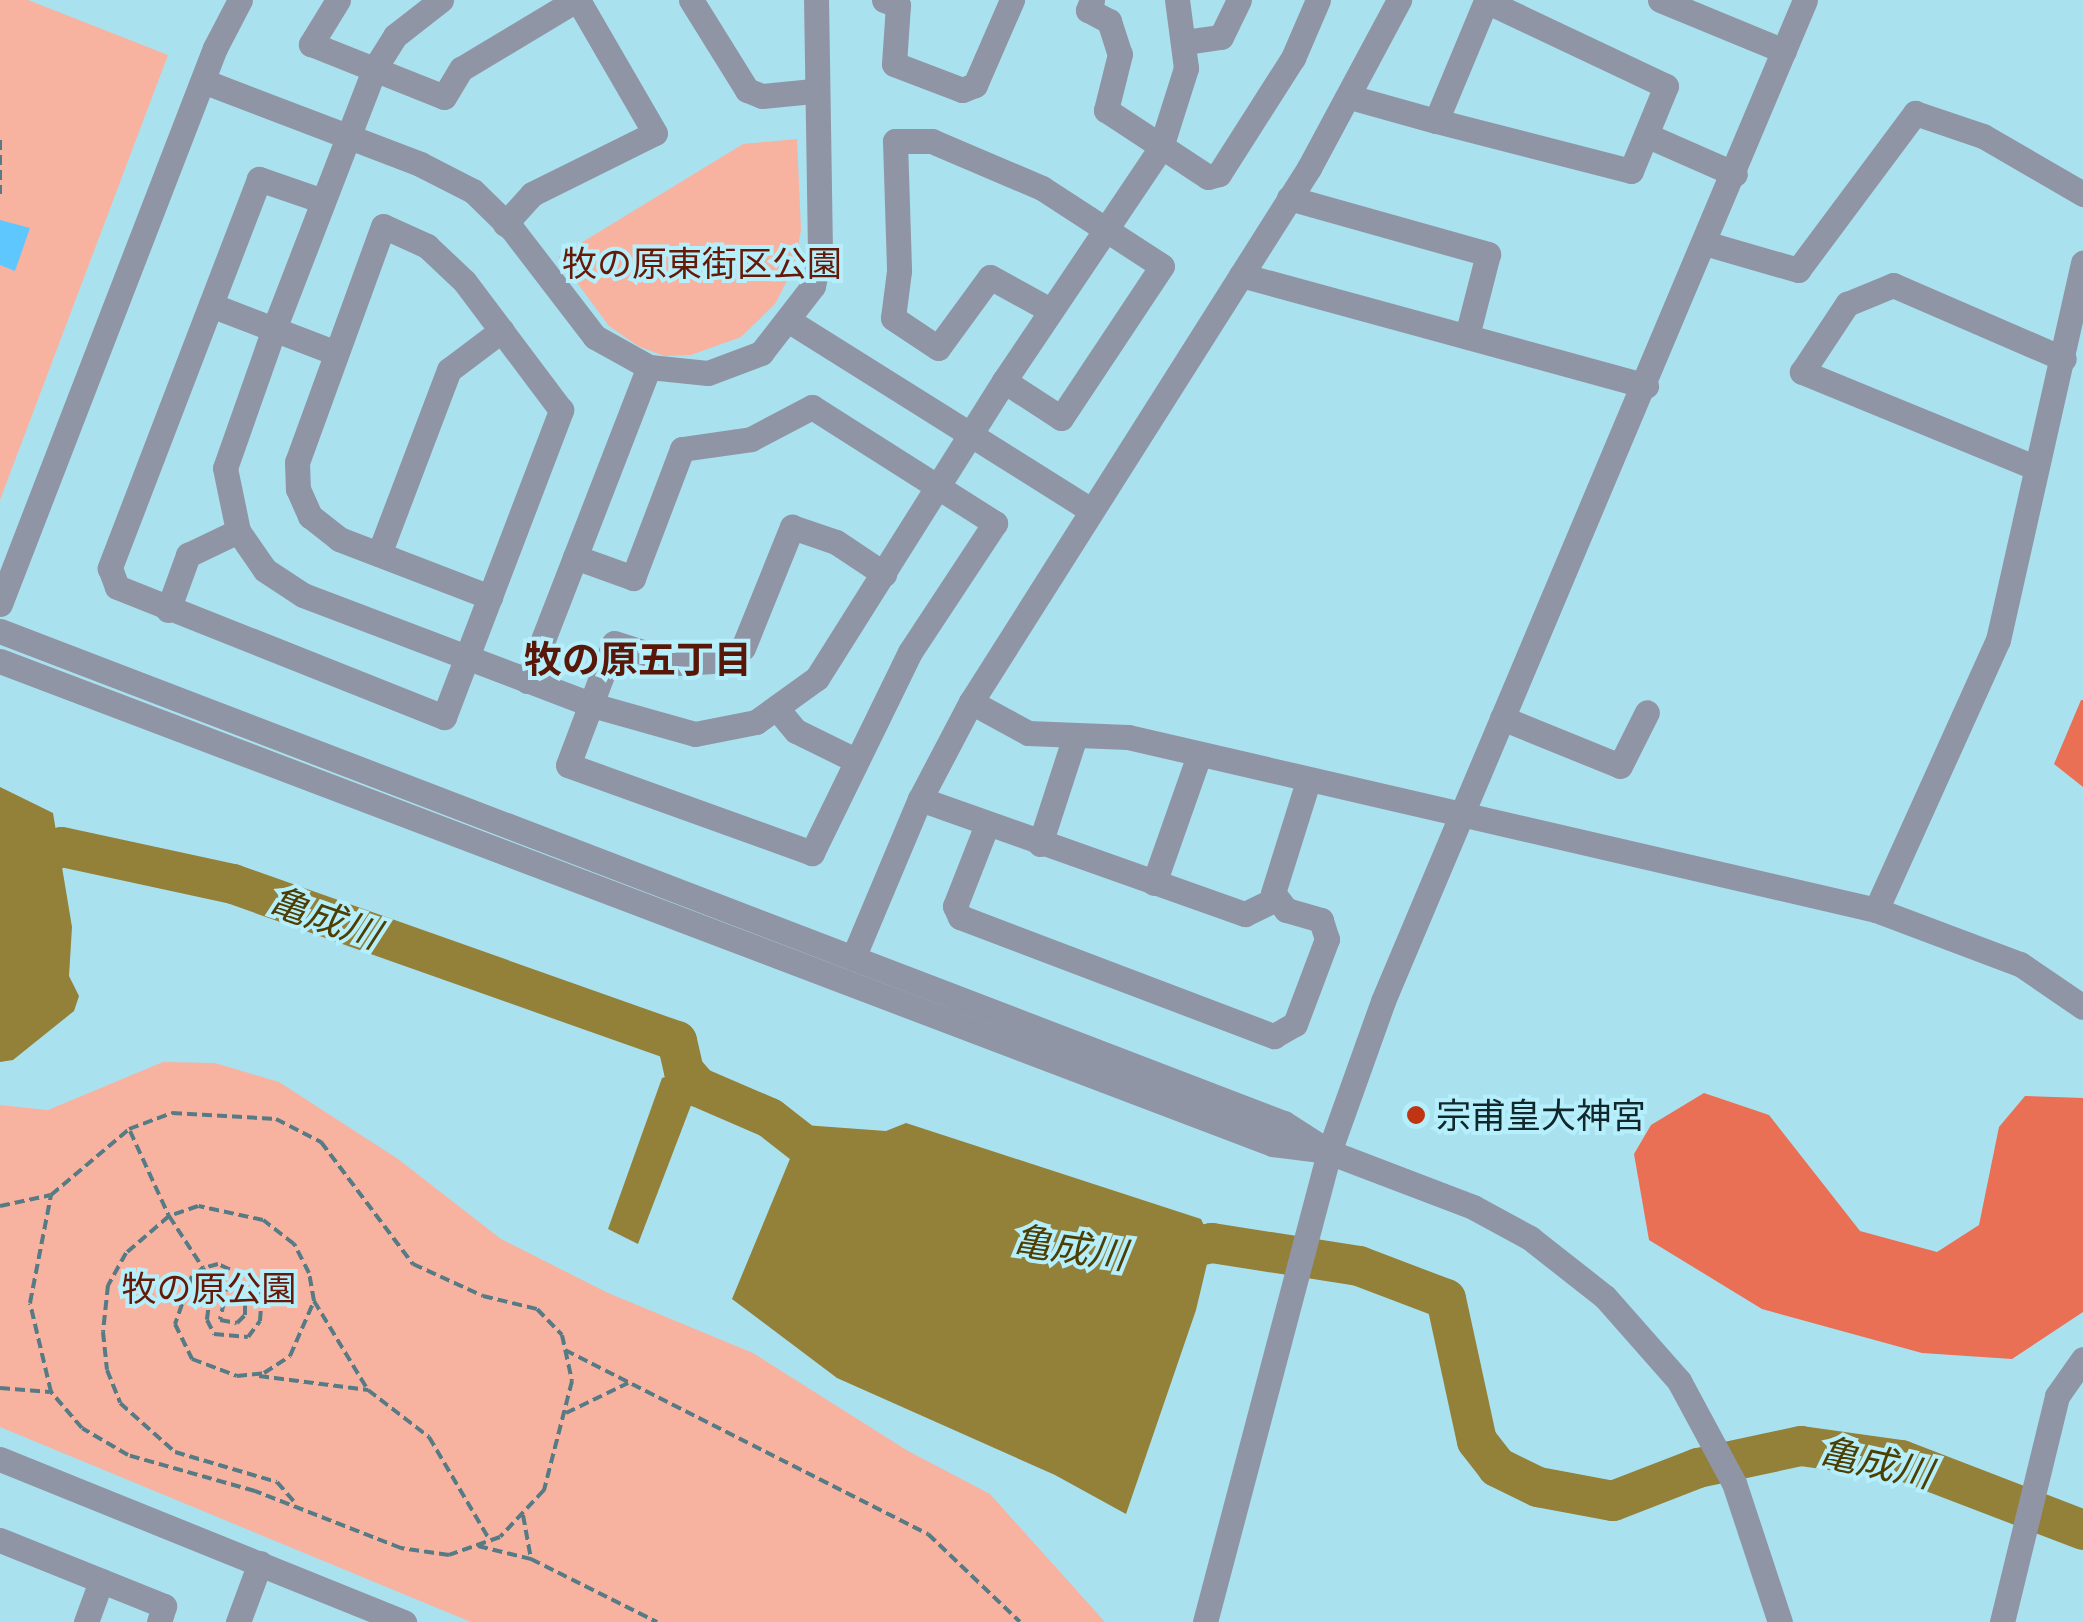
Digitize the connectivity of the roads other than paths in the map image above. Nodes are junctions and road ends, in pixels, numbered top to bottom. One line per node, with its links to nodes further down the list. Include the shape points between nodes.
1 (240, 0): 19 (street)
2 (338, 0): 18 (street, via 310,44)
3 (441, 0): 18 (street, via 395,36)
4 (577, 0): 18 (street, via 461,69 444,97); 30 (street, via 655,133 532,194)
5 (691, 0): 20 (street, via 746,90 762,96)
6 (816, 0): 20 (street)
7 (884, 0): 8 (street, via 898,5 894,64 962,90 975,85)
8 (1012, 0)
9 (1092, 0): 25 (street, via 1088,10 1108,22 1120,54 1106,110)
10 (1177, 0): 16 (street)
11 (1239, 0): 16 (street, via 1221,37)
12 (1318, 0): 25 (street, via 1293,58 1219,174 1208,177)
13 (1399, 0): 21 (street)
14 (1660, 0): 17 (street)
15 (1806, 0): 17 (street)
16 (1185, 42): 25 (street, via 1182,97)
17 (1784, 51): 26 (street)
18 (374, 70): 24 (street)
19 (203, 81): 24 (street); 56 (street)
20 (813, 91): 37 (street, via 820,252 813,286)
21 (1350, 97): 22 (street); 28 (street)
22 (1436, 121): 23 (street, via 1631,171); 23 (street, via 1486,0 1666,86)
23 (1646, 135): 26 (street)
24 (348, 137): 29 (street); 30 (street, via 473,191)
25 (1162, 147): 31 (street)
26 (1736, 174): 32 (street)
27 (2083, 194): 32 (street, via 1983,136 1915,113 1798,270)
28 (1289, 198): 34 (street); 40 (street, via 1488,254)
29 (324, 201): 35 (street, via 259,179); 38 (street)
30 (505, 224): 44 (street, via 595,337)
31 (1106, 228): 36 (street); 36 (street, via 1042,188 932,141 895,141 899,271 893,318 938,348 990,276); 45 (street, via 1162,266 1061,418)
32 (1708, 244): 46 (street)
33 (2083, 262): 41 (street)
34 (1241, 274): 40 (street); 50 (street)
35 (211, 306): 38 (street); 57 (street, via 110,568 121,592)
36 (1050, 310): 45 (street)
37 (790, 322): 44 (street, via 761,353 727,368 686,374); 47 (street)
38 (274, 329): 42 (street); 51 (street, via 225,468)
39 (502, 330): 42 (street, via 446,262 383,226); 52 (street, via 449,370); 55 (street, via 561,410)
40 (1468, 336): 46 (street)
41 (2077, 336): 43 (street)
42 (336, 353): 52 (street, via 297,462 298,489 318,525)
43 (2064, 359): 48 (street); 48 (street, via 1893,285 1847,304 1802,372)
44 (648, 367): 53 (street)
45 (1004, 381): 47 (street)
46 (1646, 386): 66 (street)
47 (968, 436): 49 (street); 50 (street)
48 (2034, 468): 77 (street, via 1998,640)
49 (936, 486): 53 (street, via 812,407 751,439 682,448 633,578); 54 (street); 69 (street, via 995,523 910,652)
50 (1091, 510): 62 (street)
51 (238, 532): 57 (street, via 188,554); 59 (street, via 265,570 303,594)
52 (379, 554): 55 (street)
53 (575, 556): 61 (street)
54 (884, 574): 63 (street, via 836,542 792,527 743,648 710,661 677,663 614,643); 64 (street, via 817,678)
55 (490, 597): 59 (street)
56 (0, 604)
57 (168, 610): 59 (street, via 444,717)
58 (0, 631): 78 (street)
59 (467, 658): 61 (street)
60 (0, 661): 80 (street, via 1273,1144)
61 (528, 681): 63 (street)
62 (971, 702): 67 (street, via 1028,733); 71 (street)
63 (592, 705): 64 (street, via 695,734); 69 (street, via 568,765 812,854)
64 (779, 711): 69 (street, via 796,731)
65 (1647, 712): 66 (street, via 1620,766)
66 (1502, 718): 72 (street)
67 (1075, 736): 68 (street, via 1128,737); 74 (street)
68 (1199, 754): 70 (street); 75 (street)
69 (853, 759)
70 (1308, 782): 72 (street); 76 (street, via 1274,885)
71 (920, 799): 73 (street); 78 (street)
72 (1461, 813): 77 (street); 80 (street)
73 (986, 827): 74 (street); 76 (street, via 955,906 960,916 1274,1036 1296,1024 1326,939 1320,920 1286,910)
74 (1040, 844): 75 (street)
75 (1154, 883): 76 (street, via 1246,914)
76 (1276, 898)
77 (1876, 910): 79 (street, via 2020,964)
78 (853, 958): 80 (street, via 1284,1123)
79 (2083, 1007)
80 (1329, 1152): 90 (street); 91 (street, via 1473,1207 1530,1238 1605,1296 1679,1381 1717,1449)
81 (2083, 1359): 92 (street, via 2057,1396)
82 (0, 1459): 84 (street)
83 (0, 1540): 85 (street)
84 (260, 1563): 88 (street); 89 (street)
85 (101, 1581): 86 (street); 87 (street, via 164,1606)
86 (86, 1622)
87 (160, 1622)
88 (238, 1622)
89 (404, 1622)
90 (1205, 1622)
91 (1780, 1622)
92 (2002, 1622)

